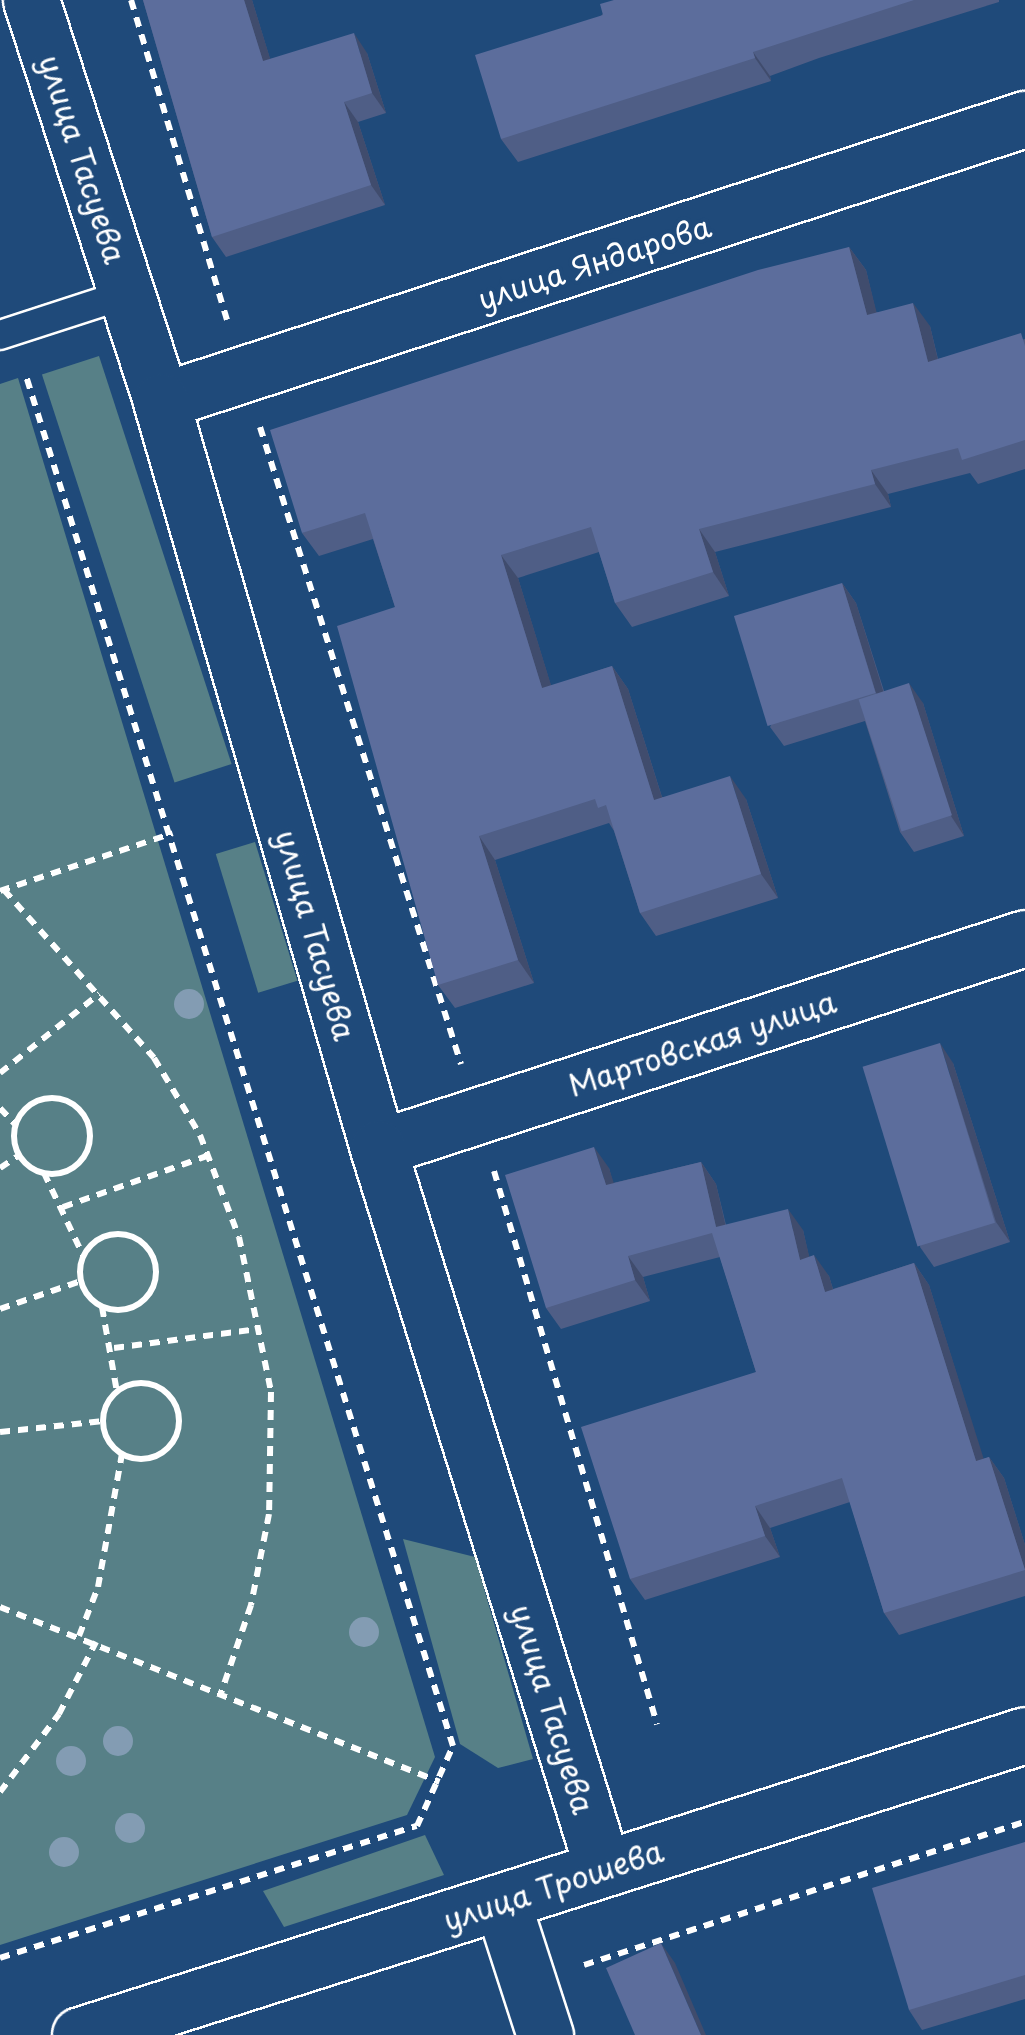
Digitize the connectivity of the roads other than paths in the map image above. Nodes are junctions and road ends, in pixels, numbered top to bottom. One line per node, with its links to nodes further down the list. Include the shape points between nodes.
1 (31, 0): 3 (street, улица Тасуева)
2 (1025, 119): 5 (street, улица Яндарова)
3 (126, 294): 4 (lane); 5 (street, улица Тасуева)
4 (0, 335)
5 (161, 401): 7 (street, улица Тасуева)
6 (1025, 938): 7 (street, Мартовская улица)
7 (378, 1148): 9 (street, улица Тасуева)
8 (1025, 1734): 9 (street, улица Трошева)
9 (602, 1869): 10 (street, улица Трошева)
10 (502, 1902): 11 (street, улица Трошева); 12 (street)
11 (80, 2035)
12 (544, 2035)

